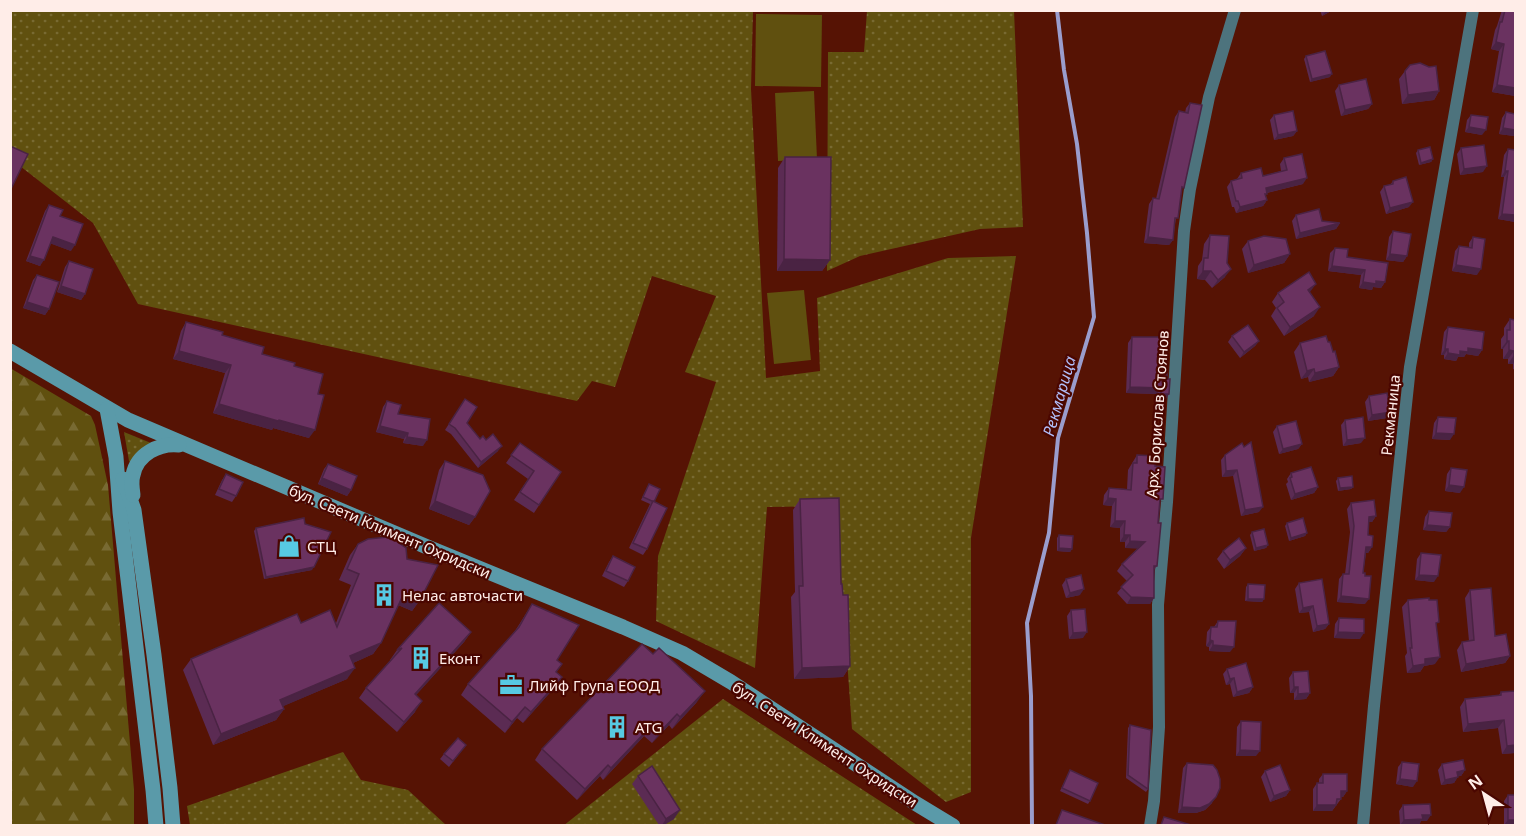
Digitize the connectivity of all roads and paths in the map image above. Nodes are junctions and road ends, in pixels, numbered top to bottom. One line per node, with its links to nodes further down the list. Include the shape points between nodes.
1 (1235, 10): 11 (street, Арх. Борислав Стоянов, via 1209,98 1184,231 1158,605 1160,727)
2 (1473, 10): 12 (street, Рекманица, via 1410,367)
3 (10, 351): 4 (main road, бул. Свети Климент Охридски)
4 (107, 409): 5 (main road, бул. Свети Климент Охридски); 6 (main road)
5 (194, 448): 7 (main road, via 163,445 143,456 133,474); 10 (main road, бул. Свети Климент Охридски, via 682,653)
6 (116, 457): 7 (main road); 8 (main road)
7 (134, 510): 9 (main road)
8 (156, 825)
9 (173, 825)
10 (953, 825)
11 (1150, 825)
12 (1364, 825)

